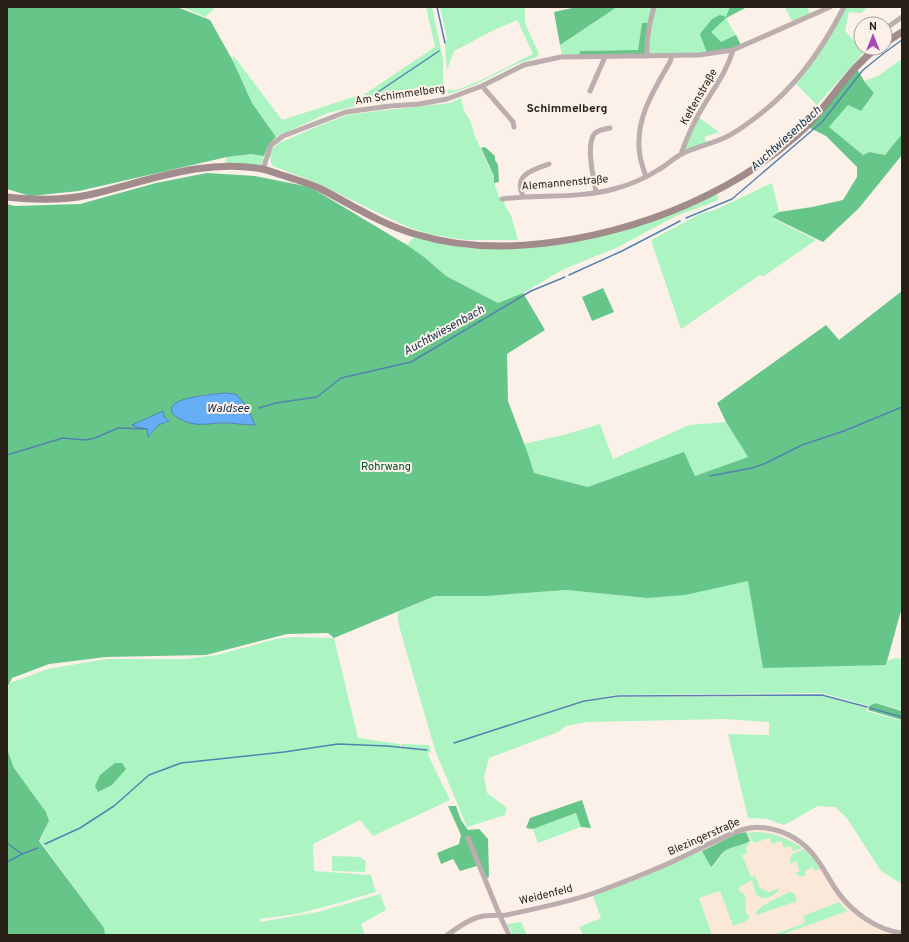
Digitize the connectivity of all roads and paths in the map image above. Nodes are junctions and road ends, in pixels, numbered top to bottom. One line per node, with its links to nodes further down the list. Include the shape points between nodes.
1 (654, 7): 9 (street, via 646,40)
2 (830, 7): 8 (street, Am Schimmelberg)
3 (844, 7): 17 (street, Alemannenstraße, via 829,35 808,65 767,110 726,137)
4 (902, 17): 5 (street)
5 (893, 23)
6 (902, 32): 7 (street)
7 (893, 38)
8 (733, 50): 10 (street, Am Schimmelberg); 17 (street, Keltenstraße, via 730,62 687,136)
9 (647, 56): 10 (street, Am Schimmelberg); 12 (street, Am Schimmelberg)
10 (672, 56): 20 (street, via 643,116 639,142)
11 (867, 56): 19 (street, via 798,134 769,158 740,177 655,218 572,239 508,246 475,245 423,236 385,224 318,188)
12 (605, 57): 13 (street, Am Schimmelberg, via 549,59 524,65); 14 (street)
13 (482, 86): 15 (street, via 513,122); 19 (street, Am Schimmelberg, via 441,100 346,112 283,136 271,145)
14 (590, 91)
15 (514, 127)
16 (610, 128): 21 (street, via 599,130 592,142 591,159)
17 (681, 154): 20 (street, Alemannenstraße)
18 (549, 164): 22 (street, via 526,174 521,179 519,188)
19 (263, 169): 23 (street, via 223,166 185,170 86,195 34,200)
20 (646, 177): 21 (street, Alemannenstraße, via 634,183)
21 (596, 192): 22 (street, Alemannenstraße, via 548,197)
22 (523, 196): 24 (street, Alemannenstraße)
23 (7, 197)
24 (502, 199)
25 (468, 838): 27 (street)
26 (597, 892): 27 (street, Weidenfeld); 28 (street, Blezingerstraße, via 745,829 770,829 788,834 814,853 840,895 854,911 879,926)
27 (500, 916): 29 (street, Weidenfeld, via 475,918); 30 (street)
28 (902, 933)
29 (448, 935)
30 (509, 935)

